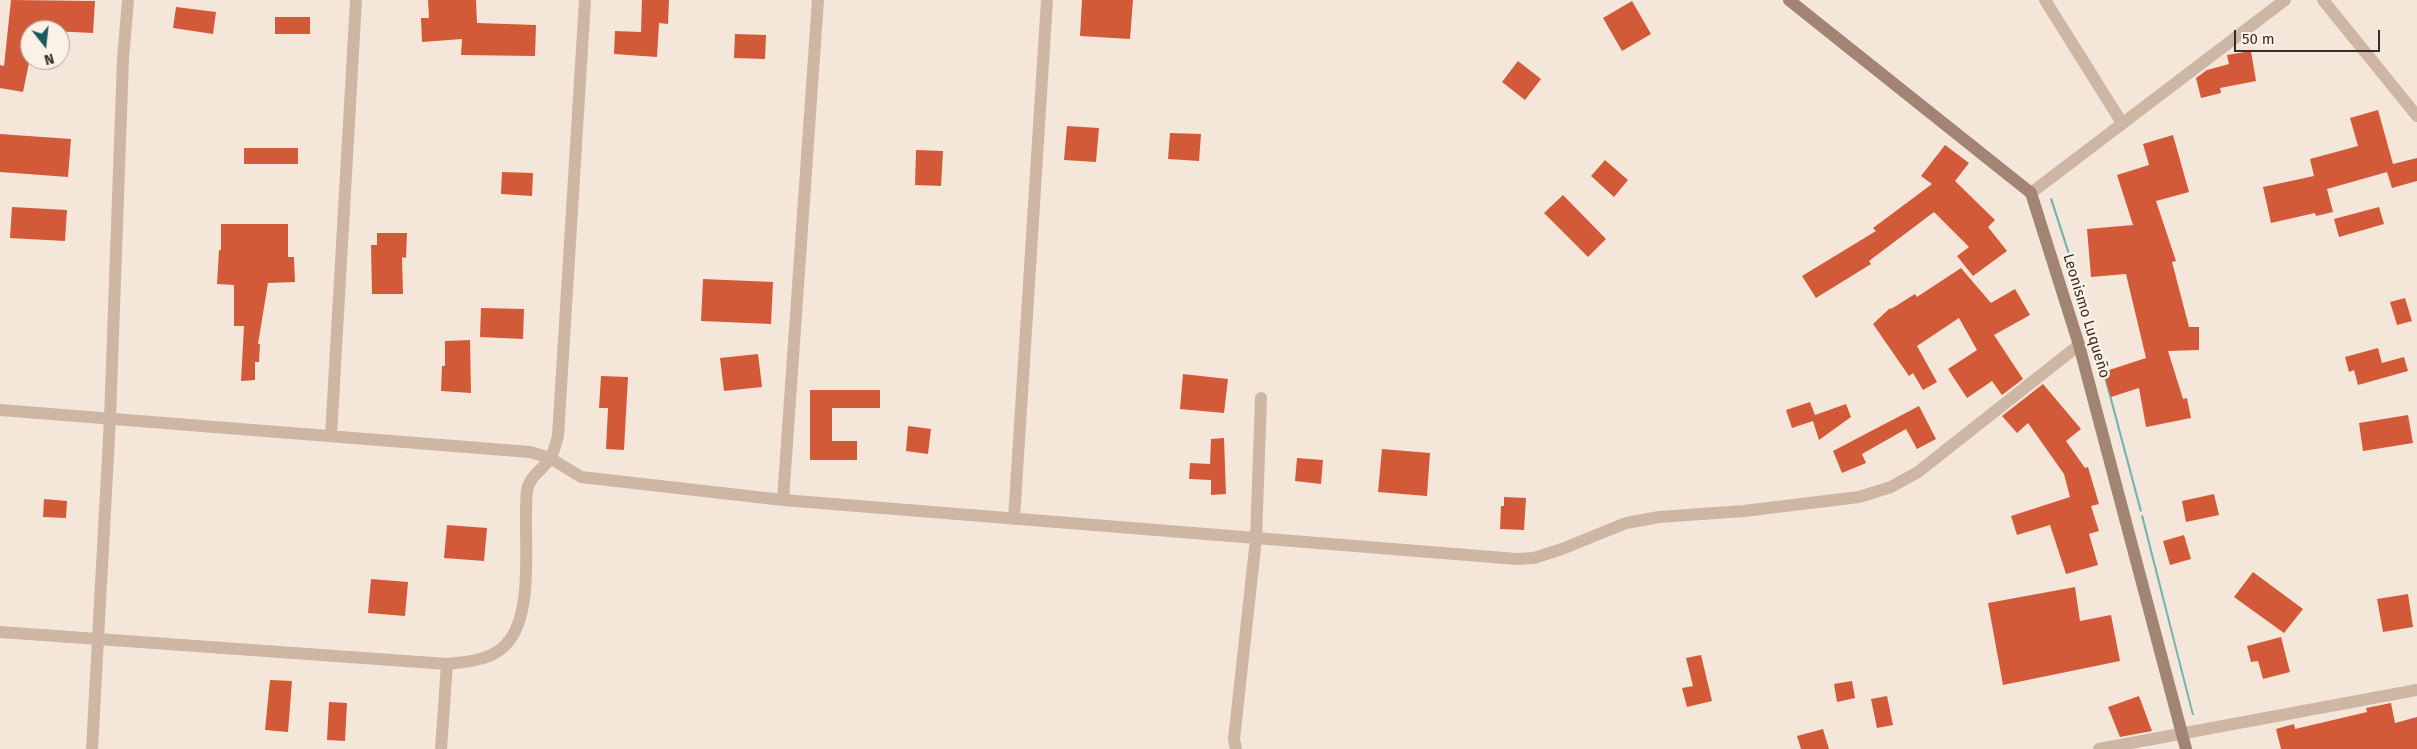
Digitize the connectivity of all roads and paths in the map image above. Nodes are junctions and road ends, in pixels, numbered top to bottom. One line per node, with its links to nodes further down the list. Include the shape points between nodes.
1 (128, 0): 16 (street)
2 (356, 0): 17 (street)
3 (585, 0): 18 (street, via 558,436)
4 (818, 0): 19 (street)
5 (1046, 0): 20 (street)
6 (1789, 0): 12 (street)
7 (2044, 0): 11 (street)
8 (2285, 0): 11 (street)
9 (2323, 0): 10 (street)
10 (2417, 116)
11 (2122, 123): 12 (street)
12 (2031, 193): 13 (street, Leonismo Luqueño)
13 (2079, 345): 21 (street, via 1918,472 1891,487 1859,498 1642,520 1562,549 1525,558); 26 (street, Leonismo Luqueño)
14 (1261, 398): 21 (street)
15 (0, 410): 16 (street)
16 (110, 419): 17 (street); 23 (street)
17 (331, 436): 18 (street, via 530,452)
18 (550, 458): 19 (street, via 581,477); 24 (street, via 538,470 528,489 523,604 516,632 501,649 472,662)
19 (783, 500): 20 (street)
20 (1014, 519): 21 (street)
21 (1256, 539): 29 (street, via 1234,739)
22 (0, 632): 23 (street)
23 (100, 639): 24 (street); 27 (street)
24 (447, 664): 28 (street)
25 (2417, 690): 26 (street)
26 (2183, 734): 30 (street); 31 (street, Leonismo Luqueño)
27 (92, 749)
28 (441, 749)
29 (1236, 749)
30 (2099, 749)
31 (2186, 749)

